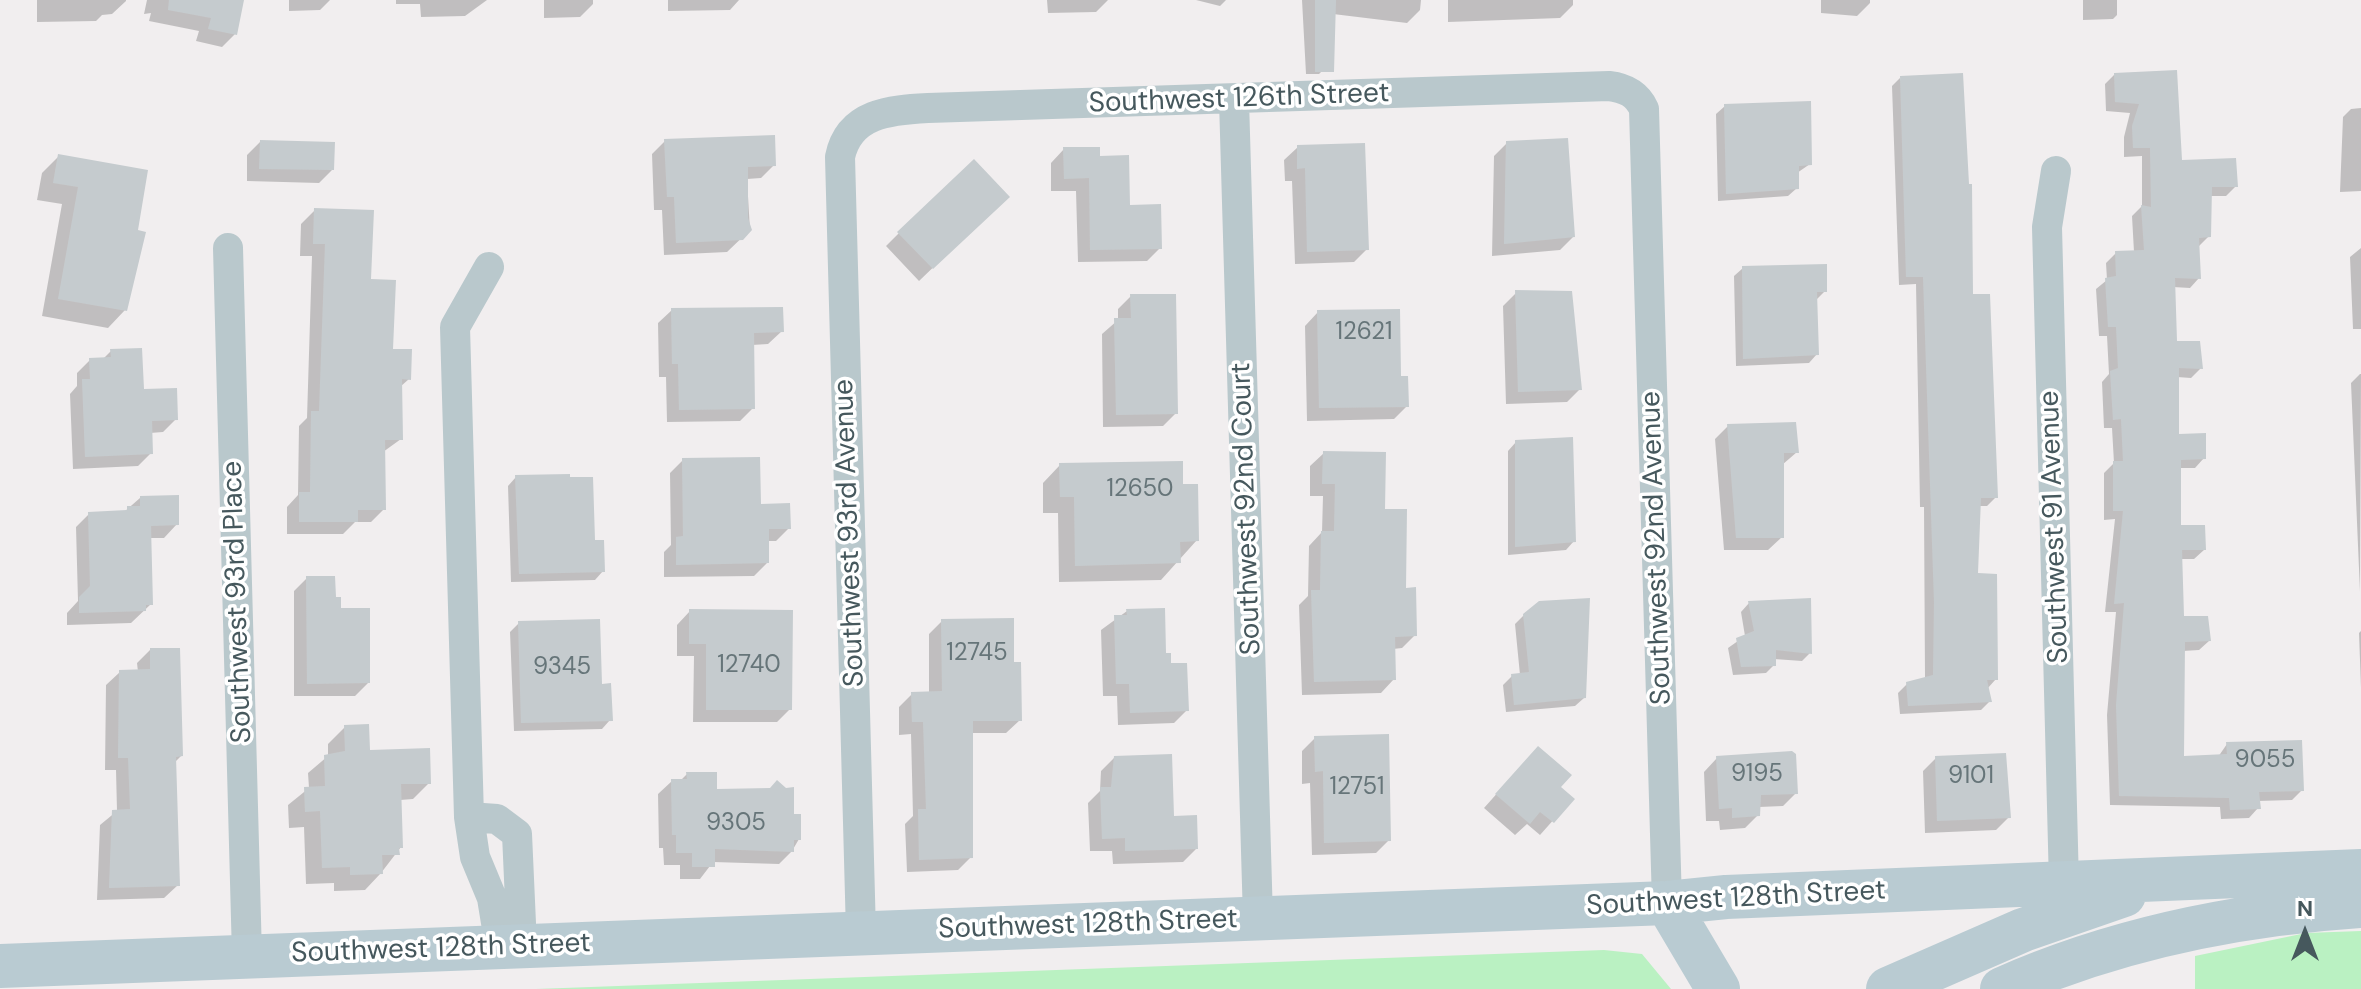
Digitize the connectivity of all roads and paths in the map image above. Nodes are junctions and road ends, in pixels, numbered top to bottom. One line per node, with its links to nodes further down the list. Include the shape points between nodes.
1 (1635, 95): 2 (street, Southwest 126th Street, via 1609,86); 11 (street, Southwest 92nd Avenue, via 1644,109)
2 (1234, 100): 3 (street, Southwest 126th Street, via 909,109 877,114); 13 (street, Southwest 92nd Court)
3 (847, 134): 14 (street, Southwest 93rd Avenue, via 839,177)
4 (2056, 171): 10 (street, Southwest 91 Avenue, via 2047,227)
5 (228, 248): 16 (street, Southwest 93rd Place)
6 (489, 267): 7 (street, via 455,327)
7 (469, 817): 15 (street, via 475,857); 15 (street, via 497,819 517,834)
8 (2361, 871): 9 (street, Southwest 128th Street)
9 (2176, 880): 10 (street, Southwest 128th Street); 19 (street, Southwest 128th Street, via 2023,930)
10 (2064, 884): 11 (street, Southwest 128th Street)
11 (1667, 903): 13 (street, Southwest 128th Street); 18 (street, Southwest 92nd Avenue)
12 (2361, 906): 20 (street, via 2295,910 2178,931)
13 (1258, 919): 14 (street, Southwest 128th Street)
14 (861, 933): 15 (street, Southwest 128th Street)
15 (511, 946): 16 (street, Southwest 128th Street)
16 (247, 956): 17 (street, Southwest 128th Street)
17 (0, 966)
18 (1718, 989)
19 (1888, 989)
20 (2002, 989)

